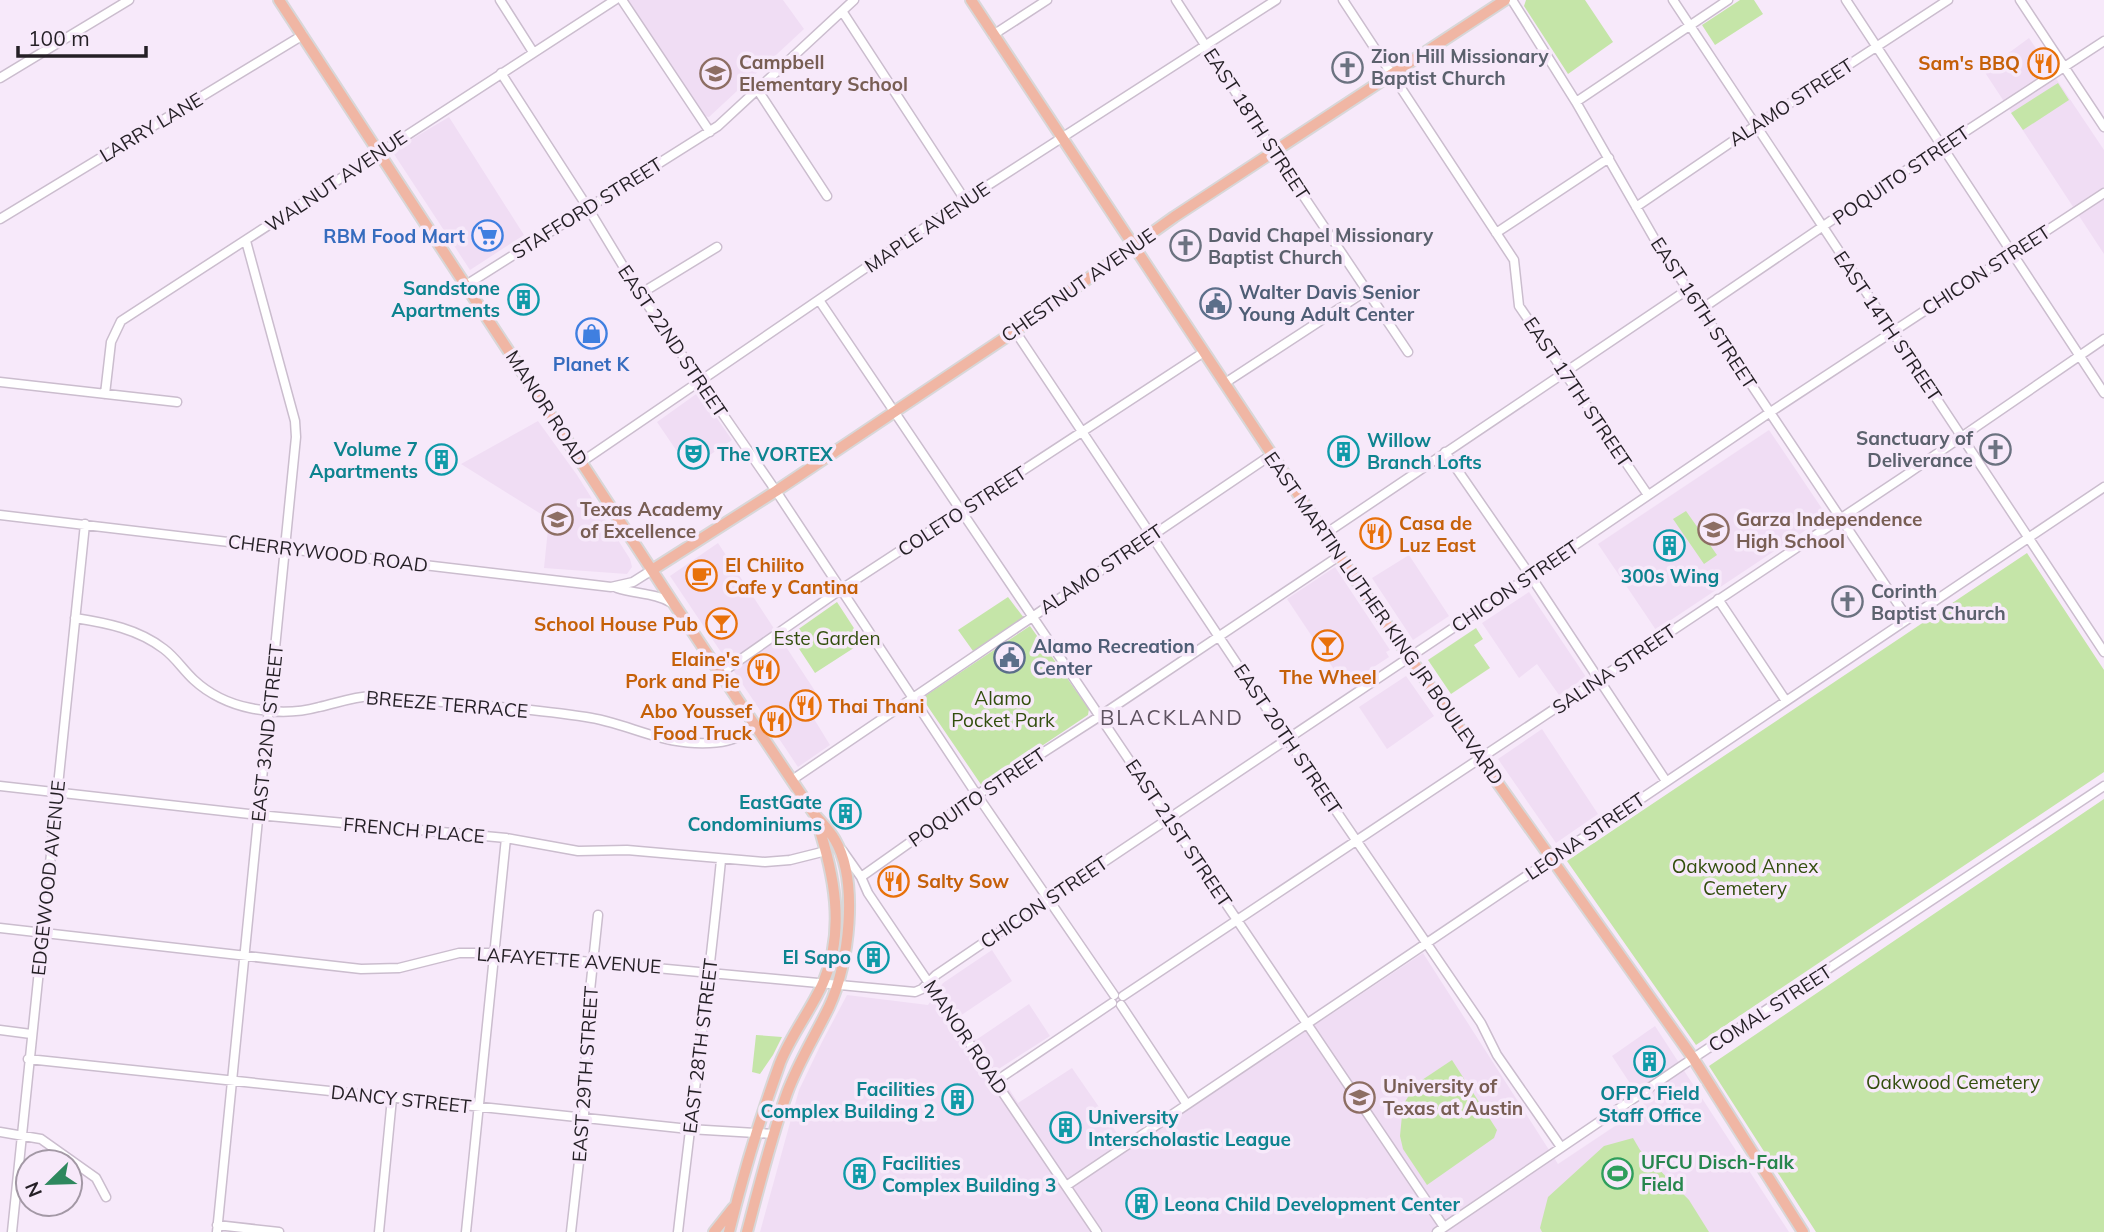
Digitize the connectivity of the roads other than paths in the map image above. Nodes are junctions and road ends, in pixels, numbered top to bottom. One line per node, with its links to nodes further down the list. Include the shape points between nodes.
1 (129, 0): 30 (street)
2 (279, 0): 22 (main road, MANOR ROAD)
3 (500, 0): 26 (street)
4 (615, 0): 26 (street, WALNUT AVENUE)
5 (622, 0): 35 (street)
6 (854, 0): 19 (street, STAFFORD STREET)
7 (971, 0): 21 (main road, EAST MARTIN LUTHER KING JR BOULEVARD)
8 (1047, 0): 21 (street)
9 (1176, 0): 24 (street, EAST 18TH STREET)
10 (1276, 0): 24 (street, MAPLE AVENUE)
11 (1343, 0): 29 (street, EAST 17TH STREET)
12 (1504, 0): 29 (main road, CHESTNUT AVENUE)
13 (1512, 0): 32 (street, EAST 16TH STREET)
14 (1673, 0): 20 (street, EAST 14TH STREET)
15 (1728, 0): 20 (street)
16 (1846, 0): 25 (street)
17 (1948, 0): 25 (street, ALAMO STREET)
18 (2020, 0): 27 (street)
19 (842, 11): 31 (street, STAFFORD STREET); 43 (street)
20 (1688, 26): 32 (street); 33 (street, EAST 14TH STREET)
21 (993, 35): 36 (main road, EAST MARTIN LUTHER KING JR BOULEVARD)
22 (303, 36): 39 (main road, MANOR ROAD); 46 (street, LARRY LANE)
23 (2104, 41): 27 (street, POQUITO STREET)
24 (1206, 46): 36 (street, MAPLE AVENUE); 38 (street, EAST 18TH STREET)
25 (1877, 46): 33 (street, ALAMO STREET); 37 (street)
26 (533, 52): 28 (street, WALNUT AVENUE)
27 (2064, 67): 34 (street); 37 (street, POQUITO STREET)
28 (501, 73): 39 (street, WALNUT AVENUE); 45 (street, EAST 22ND STREET)
29 (1393, 75): 38 (main road, CHESTNUT AVENUE); 48 (street, EAST 17TH STREET)
30 (0, 78)
31 (757, 89): 35 (street, STAFFORD STREET); 42 (street)
32 (1576, 102): 40 (street, EAST 16TH STREET)
33 (1755, 126): 44 (street, ALAMO STREET); 47 (street, EAST 14TH STREET)
34 (2104, 127)
35 (710, 132): 45 (street, STAFFORD STREET)
36 (1062, 139): 43 (street, MAPLE AVENUE); 50 (main road, EAST MARTIN LUTHER KING JR BOULEVARD)
37 (1943, 146): 47 (street, POQUITO STREET); 52 (street)
38 (1273, 151): 50 (main road, CHESTNUT AVENUE); 55 (street, EAST 18TH STREET)
39 (378, 153): 49 (street, WALNUT AVENUE); 53 (main road, MANOR ROAD)
40 (1609, 158): 44 (street, EAST 16TH STREET); 48 (street)
41 (2104, 193): 52 (street, CHICON STREET)
42 (827, 196)
43 (965, 200): 57 (street, MAPLE AVENUE)
44 (1636, 207): 54 (street, EAST 16TH STREET)
45 (589, 208): 53 (street, STAFFORD STREET); 56 (street, EAST 22ND STREET)
46 (0, 219)
47 (1823, 228): 58 (street, POQUITO STREET); 60 (street, EAST 14TH STREET)
48 (1496, 233): 65 (street, EAST 17TH STREET, via 1514,260 1520,306)
49 (246, 241): 70 (street, WALNUT AVENUE, via 121,321 111,342); 89 (street, EAST 32ND STREET, via 296,429)
50 (1135, 246): 59 (main road, CHESTNUT AVENUE); 62 (main road, EAST MARTIN LUTHER KING JR BOULEVARD)
51 (717, 247): 56 (street)
52 (2012, 253): 60 (street, CHICON STREET); 64 (street)
53 (466, 285): 78 (main road, MANOR ROAD)
54 (1687, 290): 58 (street, EAST 16TH STREET); 65 (street)
55 (1366, 291): 63 (street, EAST 18TH STREET); 68 (street)
56 (639, 294): 66 (street, EAST 22ND STREET)
57 (819, 300): 66 (street, MAPLE AVENUE); 72 (street, EAST 21ST STREET)
58 (1700, 310): 73 (street, EAST 16TH STREET)
59 (1015, 331): 72 (main road, CHESTNUT AVENUE); 74 (street, EAST 20TH STREET)
60 (1891, 332): 73 (street, CHICON STREET); 75 (street, EAST 14TH STREET)
61 (2104, 339): 64 (street, SALINA STREET)
62 (1204, 352): 68 (main road, EAST MARTIN LUTHER KING JR BOULEVARD); 74 (street, COLETO STREET)
63 (1408, 352)
64 (2080, 355): 69 (street); 75 (street, SALINA STREET)
65 (1564, 370): 76 (street); 81 (street, EAST 17TH STREET)
66 (699, 381): 78 (street, MAPLE AVENUE); 80 (street, EAST 22ND STREET)
67 (0, 382): 70 (street)
68 (1225, 383): 77 (main road, EAST MARTIN LUTHER KING JR BOULEVARD)
69 (2104, 393)
70 (105, 394): 71 (street)
71 (177, 401)
72 (894, 411): 80 (main road, CHESTNUT AVENUE); 82 (street, EAST 21ST STREET)
73 (1769, 413): 81 (street, CHICON STREET); 84 (street, EAST 16TH STREET)
74 (1083, 432): 82 (street, COLETO STREET); 87 (street, EAST 20TH STREET)
75 (1962, 437): 84 (street, SALINA STREET); 88 (street, EAST 14TH STREET)
76 (1445, 452): 86 (street); 92 (street)
77 (1271, 455): 86 (main road, EAST MARTIN LUTHER KING JR BOULEVARD); 87 (street, ALAMO STREET)
78 (583, 461): 91 (main road, MANOR ROAD)
79 (2104, 488): 88 (street, LEONA STREET)
80 (776, 491): 91 (main road, CHESTNUT AVENUE); 94 (street, EAST 22ND STREET)
81 (1647, 495): 92 (street, CHICON STREET)
82 (961, 511): 94 (street, COLETO STREET); 97 (street, EAST 21ST STREET)
83 (0, 515): 85 (street, CHERRYWOOD ROAD)
84 (1839, 517): 95 (street, SALINA STREET); 99 (street, EAST 16TH STREET)
85 (85, 524): 89 (street, CHERRYWOOD ROAD); 98 (street, EDGEWOOD AVENUE)
86 (1325, 534): 90 (main road, EAST MARTIN LUTHER KING JR BOULEVARD)
87 (1152, 535): 97 (street, ALAMO STREET); 100 (street, EAST 20TH STREET)
88 (2029, 537): 99 (street, LEONA STREET); 101 (street, EAST 14TH STREET)
89 (286, 548): 93 (street, CHERRYWOOD ROAD); 108 (street, EAST 32ND STREET)
90 (1339, 555): 100 (street, POQUITO STREET); 103 (main road, EAST MARTIN LUTHER KING JR BOULEVARD)
91 (652, 570): 93 (street, CHERRYWOOD ROAD, via 633,582); 96 (main road, MANOR ROAD)
92 (1530, 575): 103 (street, CHICON STREET); 105 (street)
93 (611, 587): 96 (street, via 661,597)
94 (840, 590): 104 (street, COLETO STREET); 106 (street, EAST 22ND STREET)
95 (1718, 599): 105 (street, SALINA STREET); 107 (street)
96 (676, 607): 104 (main road, MANOR ROAD)
97 (1032, 615): 106 (street, ALAMO STREET); 109 (street, EAST 21ST STREET)
98 (75, 618): 108 (street, BREEZE TERRACE, via 140,634 166,650 205,689 233,703); 117 (street, EDGEWOOD AVENUE)
99 (1908, 619): 107 (street, LEONA STREET)
100 (1219, 636): 109 (street, POQUITO STREET); 111 (street, EAST 20TH STREET)
101 (2100, 637): 102 (street, EAST 14TH STREET)
102 (2104, 652)
103 (1410, 657): 111 (street, CHICON STREET); 112 (main road, EAST MARTIN LUTHER KING JR BOULEVARD)
104 (721, 673): 110 (main road, MANOR ROAD)
105 (1599, 679): 112 (street, SALINA STREET); 114 (street)
106 (913, 699): 113 (street, ALAMO STREET); 118 (street, EAST 22ND STREET)
107 (1786, 701): 114 (street, LEONA STREET)
108 (269, 711): 110 (street, BREEZE TERRACE, via 305,710 371,696 587,717 692,743 739,739); 119 (street, EAST 32ND STREET)
109 (1100, 716): 118 (street, POQUITO STREET); 121 (street, EAST 21ST STREET)
110 (756, 727): 113 (main road, MANOR ROAD)
111 (1287, 739): 121 (street, CHICON STREET); 123 (street, EAST 20TH STREET)
112 (1480, 758): 123 (street, SALINA STREET); 126 (main road, EAST MARTIN LUTHER KING JR BOULEVARD)
113 (792, 780): 120 (main road, MANOR ROAD)
114 (1666, 782): 126 (street, LEONA STREET)
115 (0, 786): 117 (street, FRENCH PLACE)
116 (2104, 786): 146 (street, COMAL STREET)
117 (57, 794): 119 (street, FRENCH PLACE); 133 (street, EDGEWOOD AVENUE)
118 (977, 795): 128 (street, POQUITO STREET); 129 (street, EAST 22ND STREET)
119 (258, 815): 122 (street, FRENCH PLACE); 136 (street, EAST 32ND STREET)
120 (816, 815): 124 (main road, MANOR ROAD); 125 (main road)
121 (1169, 818): 129 (street, CHICON STREET); 131 (street, EAST 21ST STREET)
122 (506, 838): 127 (street, FRENCH PLACE, via 578,851 627,850); 135 (street)
123 (1358, 841): 131 (street, SALINA STREET); 134 (street, EAST 20TH STREET)
124 (837, 842): 128 (street, MANOR ROAD); 141 (main road, via 849,919)
125 (826, 851): 127 (street, FRENCH PLACE, via 790,860); 140 (main road, via 836,920 832,957)
126 (1552, 858): 134 (street, LEONA STREET); 146 (main road, EAST MARTIN LUTHER KING JR BOULEVARD)
127 (721, 860): 138 (street, EAST 28TH STREET)
128 (861, 877): 139 (street, MANOR ROAD)
129 (1050, 898): 139 (street, CHICON STREET); 142 (street, EAST 22ND STREET)
130 (598, 915): 137 (street, EAST 29TH STREET)
131 (1238, 919): 142 (street, SALINA STREET); 143 (street, EAST 21ST STREET)
132 (0, 928): 133 (street, LAFAYETTE AVENUE)
133 (41, 933): 136 (street, LAFAYETTE AVENUE); 145 (street, EDGEWOOD AVENUE)
134 (1426, 942): 143 (street, LEONA STREET); 159 (street, EAST 20TH STREET)
135 (494, 953): 136 (street, LAFAYETTE AVENUE, via 459,953 381,970); 137 (street, LAFAYETTE AVENUE); 152 (street)
136 (244, 955): 148 (street, EAST 32ND STREET)
137 (593, 960): 138 (street, LAFAYETTE AVENUE); 153 (street, EAST 29TH STREET)
138 (710, 972): 140 (street, LAFAYETTE AVENUE); 154 (street, EAST 28TH STREET)
139 (929, 982): 141 (street, LAFAYETTE AVENUE, via 915,992); 149 (street, MANOR ROAD)
140 (823, 983): 141 (street, LAFAYETTE AVENUE); 156 (main road, via 781,1061)
141 (838, 984): 157 (main road, via 797,1068)
142 (1118, 1000): 149 (street, SALINA STREET); 151 (street, EAST 22ND STREET)
143 (1306, 1023): 151 (street, LEONA STREET); 164 (street, EAST 21ST STREET)
144 (0, 1030): 145 (street)
145 (31, 1034): 147 (street, EDGEWOOD AVENUE)
146 (1693, 1058): 159 (street, COMAL STREET); 175 (main road, EAST MARTIN LUTHER KING JR BOULEVARD)
147 (28, 1059): 148 (street, DANCY STREET); 158 (street, EDGEWOOD AVENUE)
148 (232, 1081): 150 (street, DANCY STREET); 163 (street, EAST 32ND STREET)
149 (996, 1081): 160 (street, MANOR ROAD)
150 (392, 1098): 152 (street, DANCY STREET); 167 (street)
151 (1186, 1103): 160 (street, LEONA STREET)
152 (479, 1107): 153 (street, DANCY STREET); 168 (street)
153 (584, 1117): 154 (street, DANCY STREET); 169 (street, EAST 29TH STREET)
154 (689, 1129): 156 (street, DANCY STREET); 170 (street, EAST 28TH STREET)
155 (0, 1132): 158 (street)
156 (757, 1133): 157 (street, DANCY STREET); 161 (main road)
157 (774, 1134): 173 (main road)
158 (22, 1135): 162 (street, via 41,1139 96,1178); 165 (street, EDGEWOOD AVENUE)
159 (1560, 1147): 164 (street, COMAL STREET)
160 (1066, 1186): 174 (street, MANOR ROAD)
161 (739, 1192): 171 (main road, via 730,1214); 172 (main road)
162 (106, 1197)
163 (217, 1229): 166 (street)
164 (1441, 1230)
165 (12, 1232)
166 (279, 1232)
167 (379, 1232)
168 (466, 1232)
169 (571, 1232)
170 (678, 1232)
171 (714, 1232)
172 (729, 1232)
173 (747, 1232)
174 (1097, 1232)
175 (1803, 1232)

